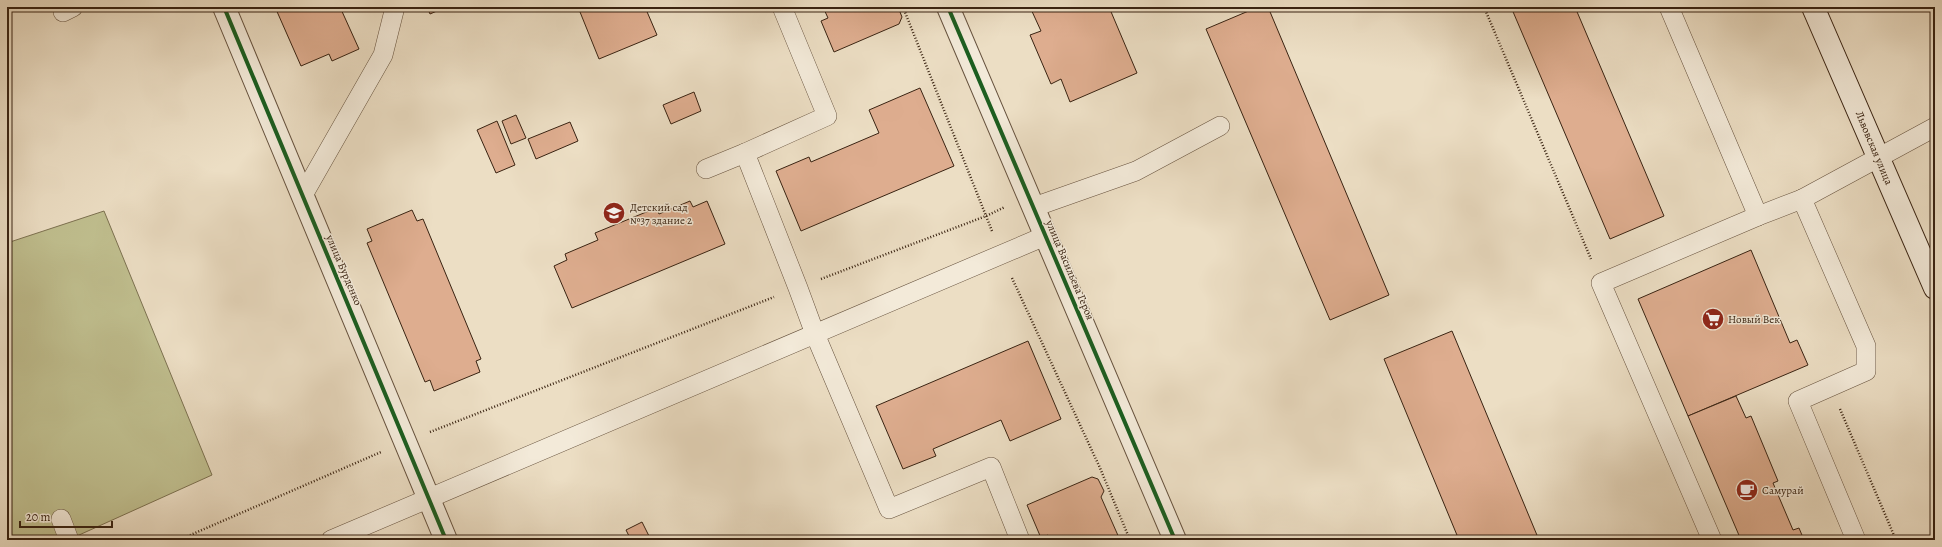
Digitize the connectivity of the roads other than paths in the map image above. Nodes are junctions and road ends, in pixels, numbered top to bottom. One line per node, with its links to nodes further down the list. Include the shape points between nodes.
1 (224, 7): 12 (street, улица Бурденко)
2 (395, 7): 12 (lane, via 383,55)
3 (782, 7): 9 (lane, via 827,116)
4 (948, 7): 14 (street, улица Васильева Героя)
5 (1669, 7): 15 (lane)
6 (1813, 7): 10 (street, Львовская улица)
7 (1220, 126): 14 (lane, via 1136,170)
8 (1935, 127): 10 (lane)
9 (745, 153): 11 (lane); 18 (lane)
10 (1878, 158): 13 (lane); 17 (street, Львовская улица)
11 (706, 169)
12 (303, 194): 19 (street, улица Бурденко)
13 (1802, 199): 15 (lane); 27 (lane, via 1866,346 1866,371 1798,401)
14 (1032, 201): 16 (street, улица Васильева Героя)
15 (1758, 216): 26 (lane, via 1601,283)
16 (1045, 236): 18 (lane); 25 (street, улица Васильева Героя)
17 (1935, 288)
18 (815, 334): 19 (lane); 24 (lane, via 889,509 991,467)
19 (429, 499): 22 (lane); 23 (street, улица Бурденко)
20 (61, 519): 21 (lane)
21 (69, 540)
22 (331, 540)
23 (446, 540)
24 (1020, 540)
25 (1175, 540)
26 (1712, 540)
27 (1856, 540)

